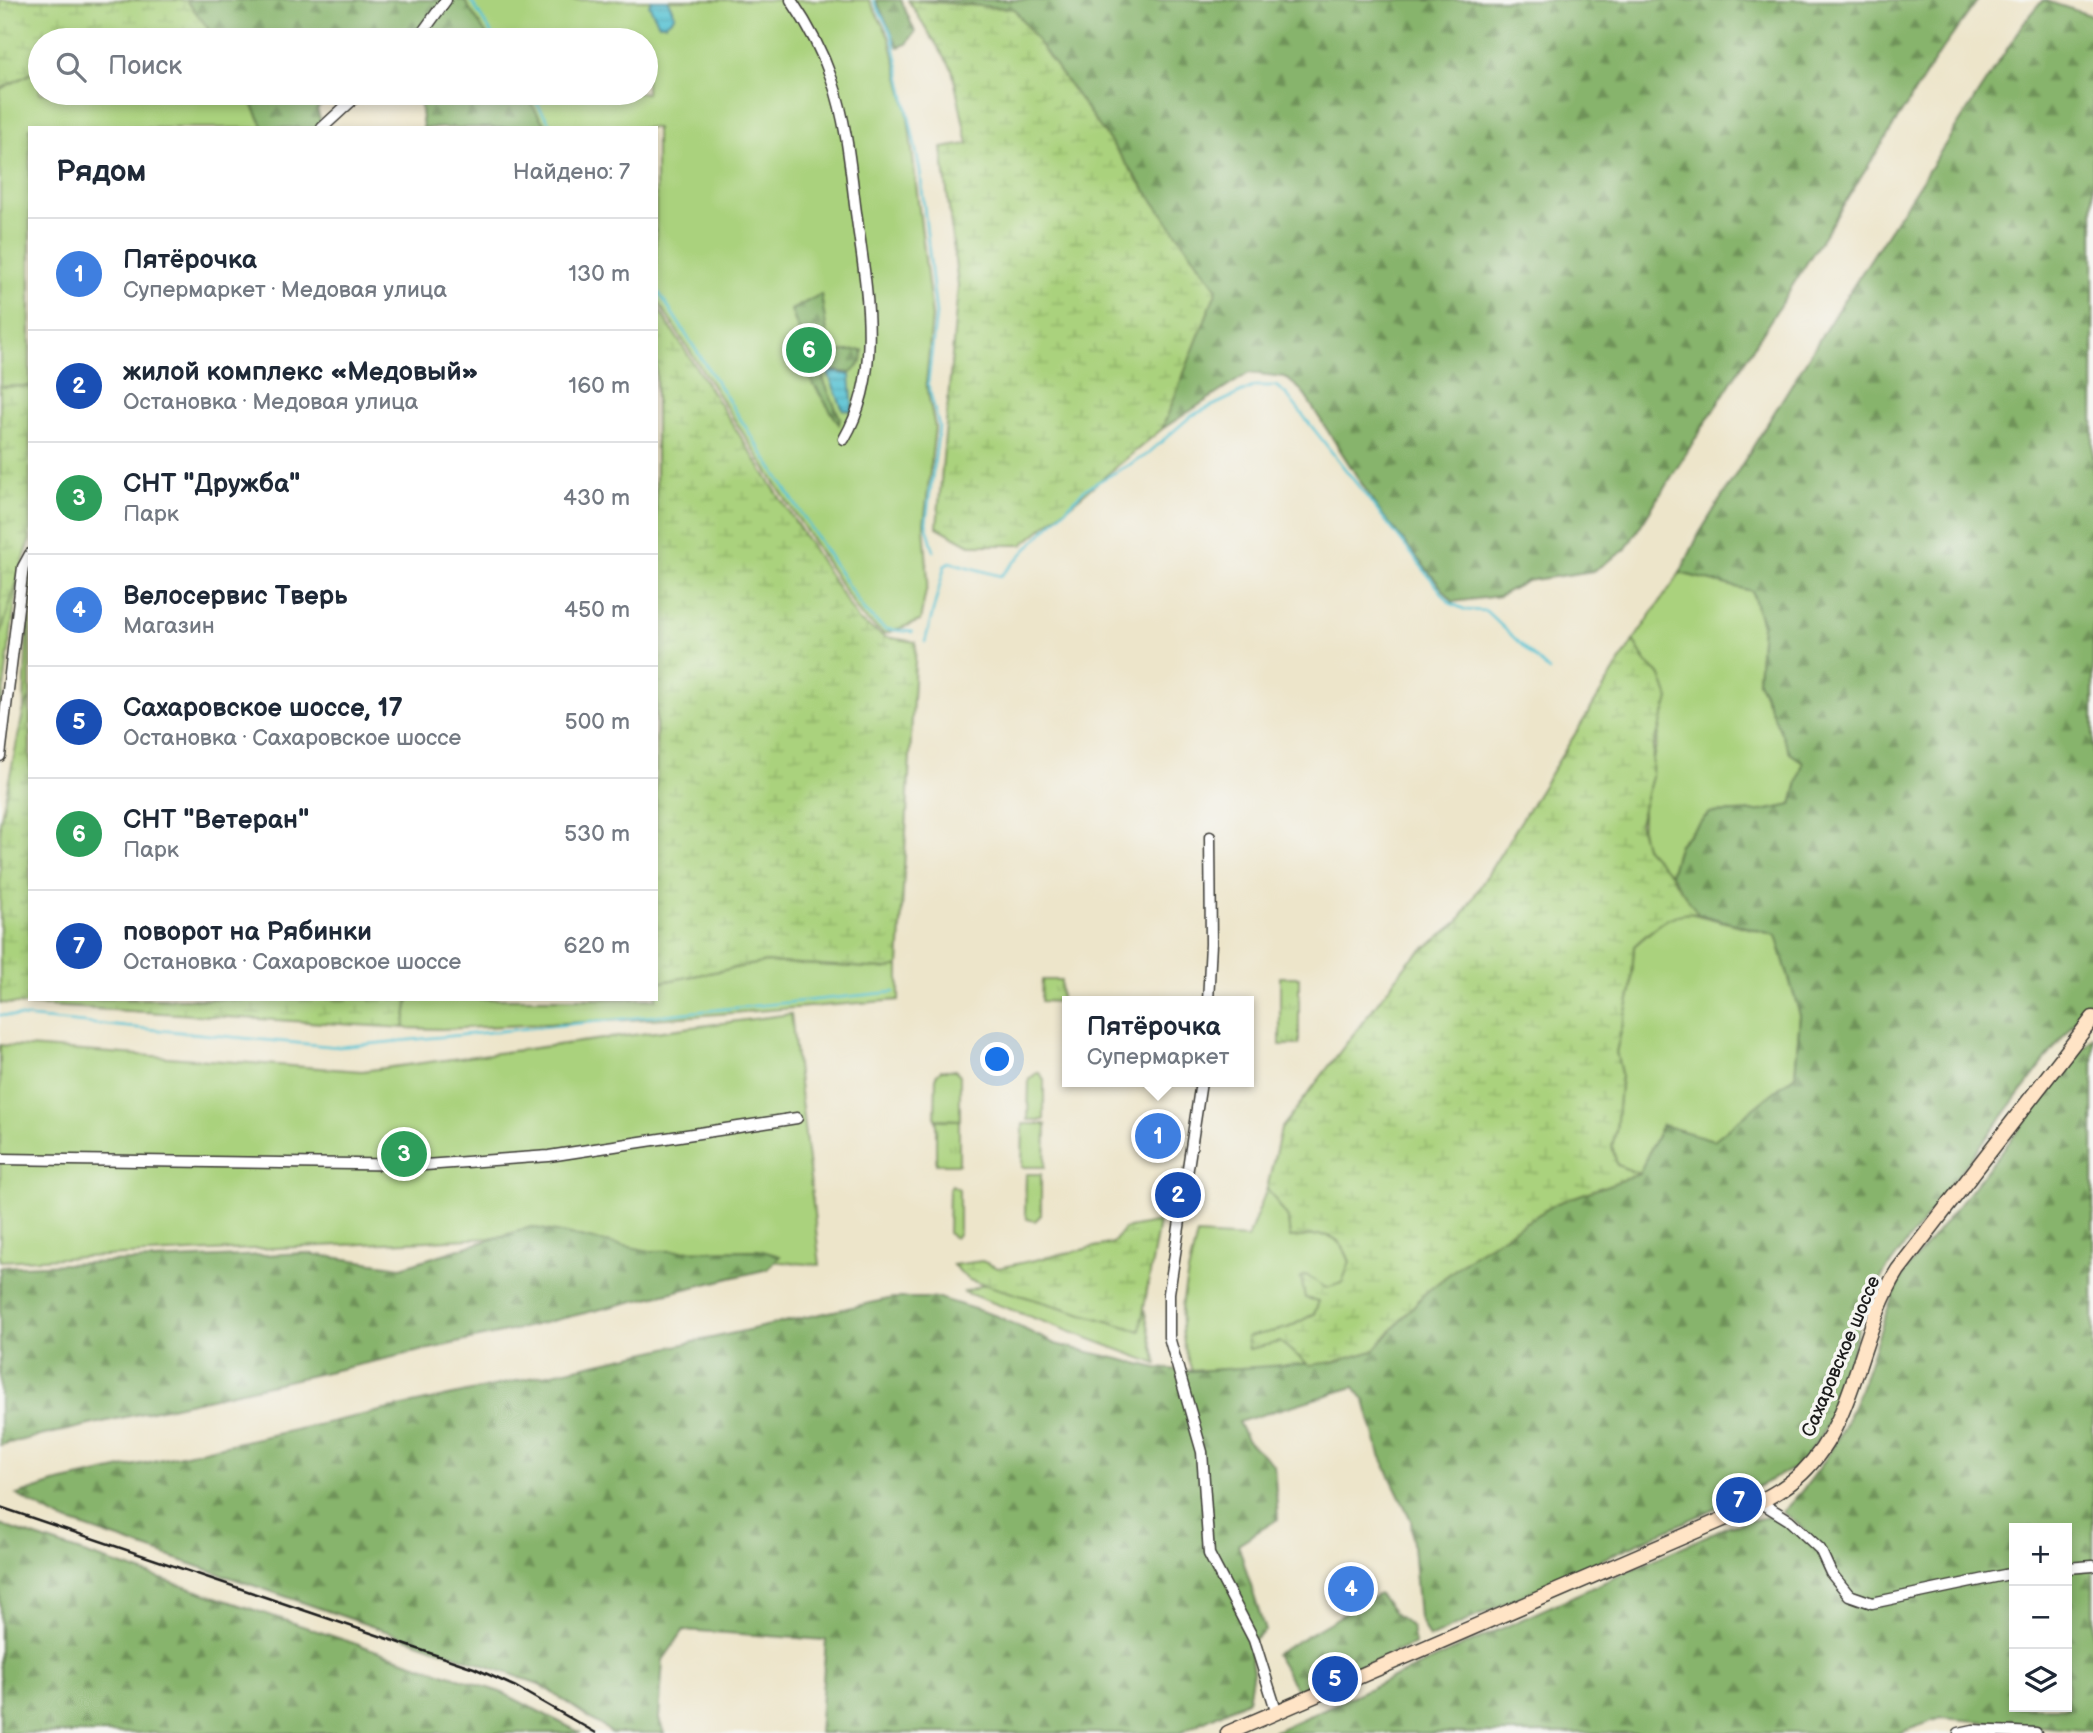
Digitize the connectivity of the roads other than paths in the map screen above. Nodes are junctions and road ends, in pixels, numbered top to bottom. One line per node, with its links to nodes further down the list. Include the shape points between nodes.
1 (446, 0): 3 (street)
2 (791, 0): 6 (street, via 811,30 843,116 865,272 868,354 864,388 858,415)
3 (426, 28)
4 (347, 105): 5 (street)
5 (325, 126)
6 (844, 439)
7 (28, 558): 8 (street, via 23,567)
8 (0, 756)
9 (1210, 837): 10 (street)
10 (1208, 996)
11 (2093, 1018): 15 (main road, Сахаровское шоссе, via 1898,1270 1881,1301 1825,1446 1801,1474)
12 (1200, 1087): 19 (street, via 1169,1293 1169,1337 1202,1452 1209,1554 1254,1640)
13 (797, 1118): 14 (street, via 549,1156 425,1166)
14 (0, 1159)
15 (1760, 1502): 18 (street, via 1821,1549 1831,1573 1849,1595 1872,1603); 19 (main road, Сахаровское шоссе)
16 (2093, 1566): 17 (street)
17 (2072, 1568)
18 (2009, 1574)
19 (1277, 1713): 20 (main road, Сахаровское шоссе)
20 (1228, 1733)
21 (1959, 1733): 22 (street)
22 (2036, 1733)

